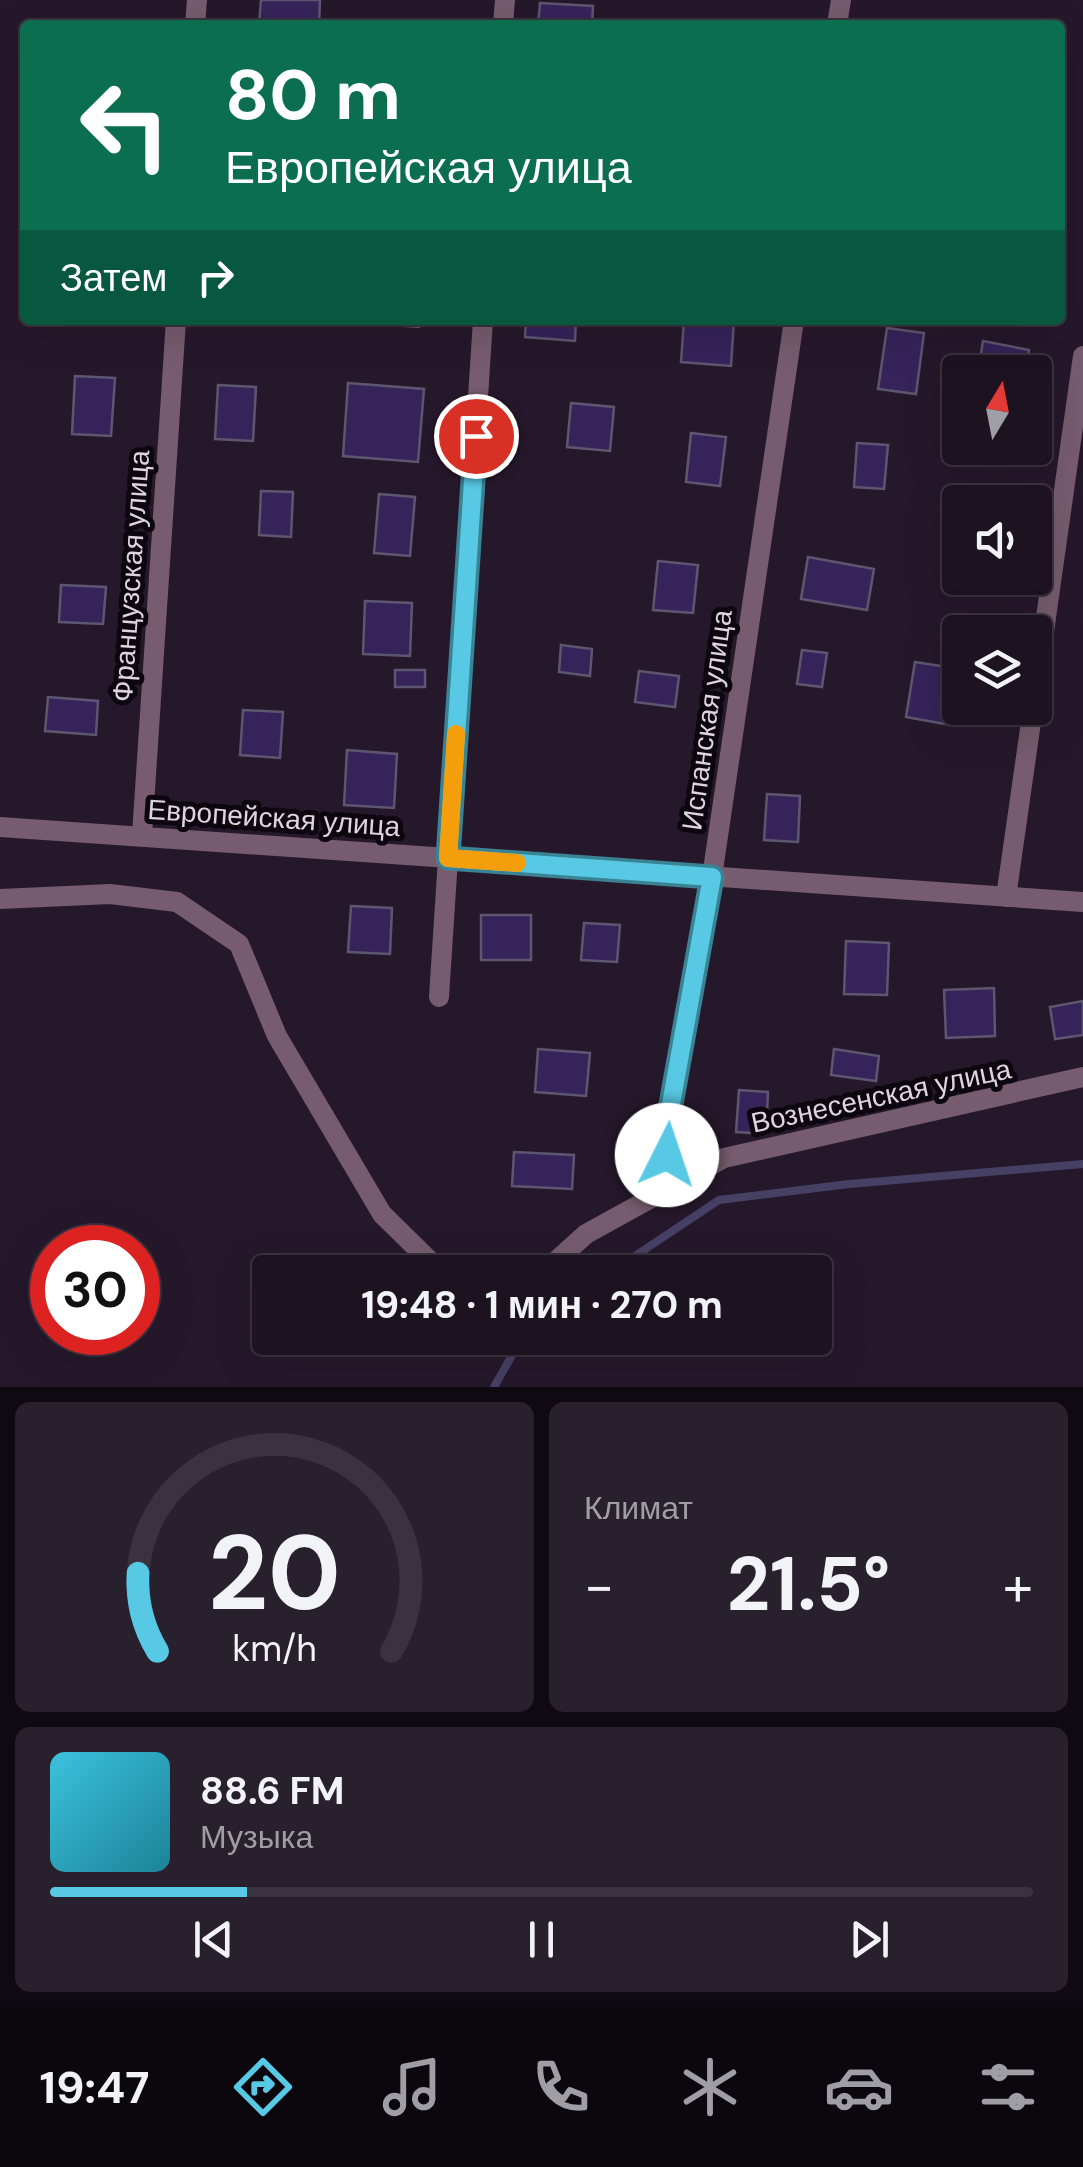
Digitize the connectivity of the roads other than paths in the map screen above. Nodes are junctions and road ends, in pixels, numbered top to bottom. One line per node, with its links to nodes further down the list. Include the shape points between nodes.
1 (176, 325): 8 (street, Французская улица)
2 (484, 325): 9 (street)
3 (793, 325): 10 (street, Испанская улица)
4 (1083, 356): 5 (street)
5 (1046, 615)
6 (1031, 725): 11 (street)
7 (0, 827): 8 (street, Европейская улица)
8 (142, 835): 9 (street, Европейская улица)
9 (448, 858): 10 (street, Европейская улица); 14 (street)
10 (712, 877): 11 (street, Европейская улица); 16 (street, Испанская улица, via 666,1132)
11 (1006, 897): 13 (street, Европейская улица)
12 (0, 900): 17 (street, via 110,894 177,902 239,944 277,1036 382,1214)
13 (1083, 902)
14 (439, 996)
15 (1083, 1077): 16 (street, Вознесенская улица, via 724,1158)
16 (676, 1185): 18 (street, Вознесенская улица, via 586,1234)
17 (424, 1255)
18 (563, 1255)

